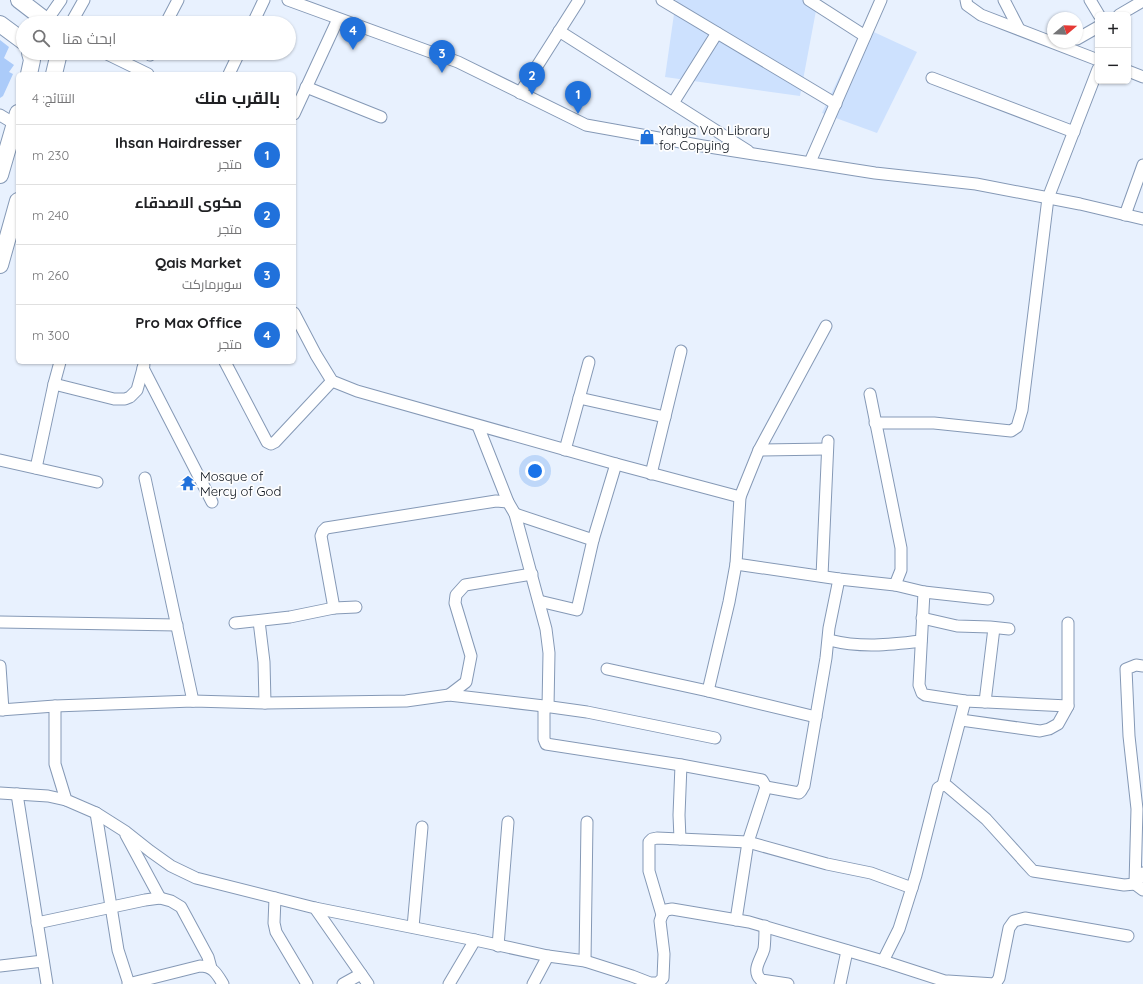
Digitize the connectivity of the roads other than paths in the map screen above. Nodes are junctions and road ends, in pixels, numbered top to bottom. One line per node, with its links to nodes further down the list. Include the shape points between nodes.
1 (19, 0): 17 (main road)
2 (61, 0): 18 (street)
3 (84, 0): 19 (street)
4 (178, 0): 20 (street)
5 (264, 0): 21 (street)
6 (288, 0): 22 (street)
7 (579, 0): 26 (street)
8 (808, 0): 29 (street)
9 (881, 0): 29 (street)
10 (966, 0): 24 (street, via 967,5 981,15)
11 (1004, 0): 24 (street)
12 (1090, 0): 15 (street)
13 (1143, 1): 16 (street)
14 (670, 2): 27 (street)
15 (1097, 12)
16 (1124, 12)
17 (39, 16)
18 (51, 16)
19 (75, 16)
20 (170, 16)
21 (256, 16)
22 (338, 18): 46 (street); 47 (street, via 458,62)
23 (0, 24): 28 (main road)
24 (1019, 29): 31 (street)
25 (1095, 29): 30 (street)
26 (559, 31): 47 (street); 48 (street)
27 (717, 33): 48 (street); 49 (street)
28 (16, 36)
29 (865, 36): 49 (street)
30 (1083, 36)
31 (1047, 38)
32 (1076, 48): 33 (street)
33 (1095, 58)
34 (32, 60): 38 (main road)
35 (58, 60): 39 (main road)
36 (119, 60): 40 (street)
37 (236, 60): 41 (street)
38 (29, 72)
39 (55, 72)
40 (143, 72)
41 (230, 72)
42 (1131, 72): 44 (street)
43 (1095, 77): 54 (street)
44 (1143, 77)
45 (932, 78): 54 (street)
46 (306, 87): 50 (street); 52 (street)
47 (520, 93): 55 (street, via 586,125)
48 (673, 103): 55 (street)
49 (836, 104): 56 (street)
50 (296, 110)
51 (0, 115): 53 (street)
52 (381, 117)
53 (16, 119): 58 (main road)
54 (1074, 132): 59 (street)
55 (752, 153): 56 (street)
56 (810, 162): 59 (street, via 876,173 976,184)
57 (1143, 165): 61 (street)
58 (0, 175)
59 (1048, 198): 61 (street); 76 (street, via 1022,410 1017,427 1011,431 934,423)
60 (16, 208): 63 (main road)
61 (1125, 215): 62 (street)
62 (1143, 219)
63 (0, 265)
64 (296, 317): 71 (street)
65 (826, 326): 79 (street)
66 (681, 351): 75 (street)
67 (589, 362): 74 (street)
68 (59, 364): 72 (street)
69 (226, 364): 71 (street, via 267,442 271,444)
70 (144, 365): 72 (street, via 137,390 125,399 114,399); 87 (street)
71 (332, 381): 77 (street, via 357,391)
72 (54, 384): 82 (street)
73 (870, 394): 76 (street)
74 (579, 398): 75 (street); 78 (street)
75 (665, 417): 83 (street)
76 (875, 423): 95 (street, via 901,548 901,570)
77 (478, 426): 78 (street); 88 (street)
78 (565, 450): 81 (street)
79 (759, 450): 86 (street); 93 (street, via 827,445)
80 (0, 460): 82 (street)
81 (616, 464): 83 (street); 90 (street)
82 (36, 468): 85 (street)
83 (651, 474): 86 (street)
84 (145, 478): 106 (street)
85 (97, 482)
86 (740, 497): 91 (street)
87 (212, 502)
88 (508, 502): 89 (street); 100 (street, via 496,501 326,528 321,536)
89 (515, 514): 90 (street); 92 (street)
90 (593, 540): 98 (street, via 577,610)
91 (736, 564): 93 (street); 114 (street)
92 (532, 574): 98 (street); 115 (street, via 465,585 456,595 455,603 471,656 466,682)
93 (822, 576): 94 (street)
94 (839, 579): 95 (street); 109 (street)
95 (895, 585): 96 (street)
96 (924, 592): 97 (street); 101 (street)
97 (988, 599)
98 (539, 601): 121 (street, via 549,653)
99 (356, 607): 100 (street)
100 (334, 608): 102 (street)
101 (922, 618): 107 (street, via 957,626); 110 (street)
102 (259, 621): 104 (street); 119 (street)
103 (0, 622): 106 (street)
104 (235, 623)
105 (1068, 623): 122 (street)
106 (177, 625): 116 (street)
107 (994, 628): 108 (street); 118 (street)
108 (1009, 629)
109 (828, 640): 110 (street, via 862,646); 124 (street)
110 (921, 640): 117 (street, via 919,684 922,693)
111 (0, 666): 123 (street)
112 (1143, 666): 130 (street, via 1136,665 1126,669 1129,736)
113 (607, 669): 114 (street)
114 (708, 691): 124 (street)
115 (449, 695): 119 (street, via 406,701); 121 (street)
116 (193, 700): 119 (street); 120 (street)
117 (965, 701): 118 (street); 125 (street)
118 (985, 702): 122 (street)
119 (265, 703)
120 (55, 706): 123 (street); 133 (street, via 55,764)
121 (546, 706): 126 (street); 127 (street, via 546,744)
122 (1068, 706): 125 (street, via 1058,724 1040,731)
123 (2, 710)
124 (816, 717): 129 (street, via 801,792)
125 (961, 720): 128 (street)
126 (715, 738)
127 (681, 765): 129 (street, via 762,780); 139 (street)
128 (943, 785): 142 (street, via 953,790 986,819 1033,871); 143 (street, via 938,788)
129 (766, 787): 140 (street)
130 (1139, 790): 142 (street, via 1136,809)
131 (0, 793): 132 (street)
132 (17, 794): 133 (street); 150 (street)
133 (66, 800): 134 (street)
134 (96, 813): 138 (street); 146 (street)
135 (508, 822): 155 (street)
136 (587, 822): 159 (street)
137 (422, 827): 152 (street)
138 (124, 831): 144 (street); 145 (street, via 171,866 196,878)
139 (680, 839): 140 (street); 148 (street, via 657,838 649,842 649,871)
140 (748, 842): 143 (street, via 826,864 871,873); 149 (street)
141 (1143, 873): 142 (street)
142 (1139, 887)
143 (912, 888): 160 (street, via 898,929)
144 (160, 898): 146 (street); 162 (street, via 181,907 208,957)
145 (275, 898): 147 (street); 168 (street, via 276,932)
146 (112, 908): 150 (street); 166 (street, via 118,950)
147 (315, 908): 152 (street); 163 (street)
148 (662, 915): 149 (street, via 666,910 672,909); 159 (street, via 660,921 664,973 658,983 650,983)
149 (736, 920): 151 (street)
150 (37, 923): 158 (street)
151 (765, 926): 156 (street); 173 (street, via 763,950 756,968 758,977 762,980)
152 (413, 927): 154 (street)
153 (1128, 936): 164 (street, via 1025,918 1014,921 1009,928 999,978 995,984)
154 (475, 940): 155 (street); 171 (street)
155 (498, 946): 157 (street)
156 (847, 951): 160 (street); 174 (street)
157 (548, 956): 159 (street); 172 (street)
158 (43, 961): 161 (street); 165 (street)
159 (585, 961)
160 (883, 961): 164 (street)
161 (0, 966)
162 (211, 968): 166 (street, via 200,966); 167 (street)
163 (361, 974): 169 (street); 170 (street)
164 (950, 983)
165 (47, 984)
166 (129, 984)
167 (223, 984)
168 (307, 984)
169 (343, 984)
170 (368, 984)
171 (450, 984)
172 (533, 984)
173 (788, 984)
174 (840, 984)

